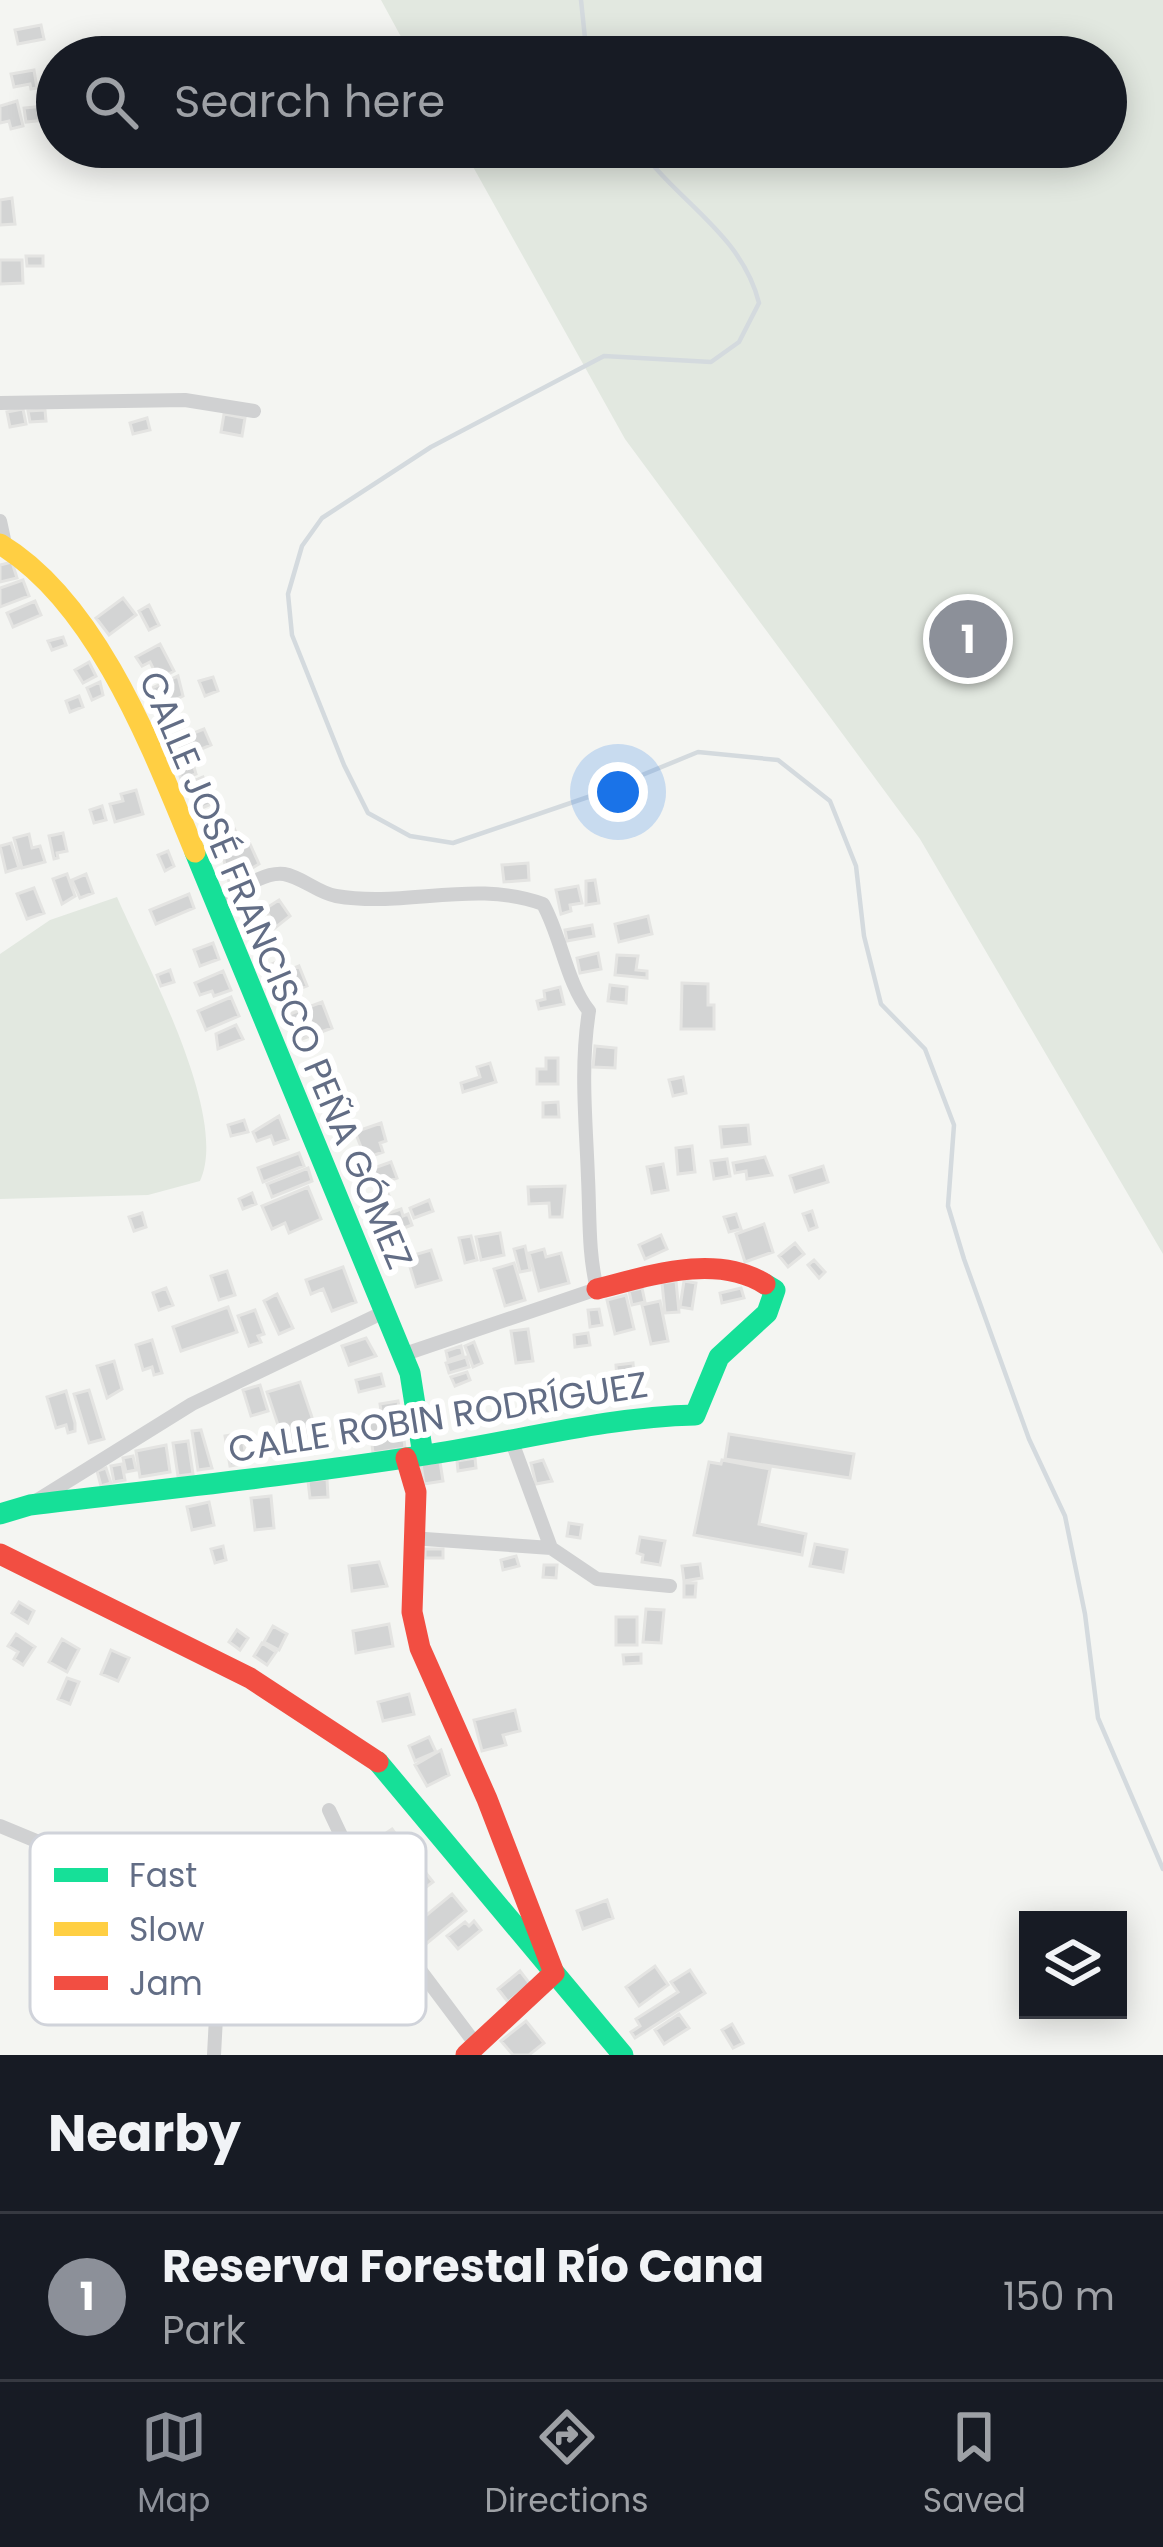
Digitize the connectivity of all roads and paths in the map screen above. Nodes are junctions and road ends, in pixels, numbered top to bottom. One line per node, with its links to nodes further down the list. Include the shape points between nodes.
1 (0, 403): 2 (street, via 185,400)
2 (254, 411)
3 (0, 521): 4 (street)
4 (2, 544): 5 (street, CALLE JOSÉ FRANCISCO PEÑA GÓMEZ, via 37,573 106,658)
5 (215, 904): 6 (street, via 285,874 333,896 490,892 543,904 589,1011 582,1056 588,1251); 7 (street, CALLE JOSÉ FRANCISCO PEÑA GÓMEZ)
6 (597, 1289): 8 (street); 9 (street, CALLE ROBIN RODRÍGUEZ, via 731,1270 776,1290 766,1312 719,1357 695,1415 640,1416)
7 (384, 1312): 8 (street, CALLE JOSÉ FRANCISCO PEÑA GÓMEZ); 11 (street, via 171,1415)
8 (402, 1355): 10 (street, CALLE JOSÉ FRANCISCO PEÑA GÓMEZ, via 418,1405)
9 (512, 1442): 10 (street, CALLE ROBIN RODRÍGUEZ); 14 (street)
10 (414, 1456): 11 (street, CALLE ROBIN RODRÍGUEZ); 13 (street, CALLE JOSÉ FRANCISCO PEÑA GÓMEZ)
11 (30, 1504): 12 (street, CALLE ROBIN RODRÍGUEZ)
12 (0, 1514)
13 (411, 1538): 14 (street); 21 (street, CALLE JOSÉ FRANCISCO PEÑA GÓMEZ, via 420,1648)
14 (551, 1548): 16 (street, via 597,1579)
15 (0, 1554): 21 (street, via 250,1678 372,1755)
16 (670, 1586)
17 (329, 1810): 19 (street)
18 (0, 1826): 20 (street)
19 (340, 1833)
20 (30, 1838)
21 (554, 1973): 24 (street); 26 (street)
22 (426, 1985): 24 (street)
23 (216, 2025): 25 (street)
24 (471, 2051)
25 (214, 2055)
26 (622, 2055)

